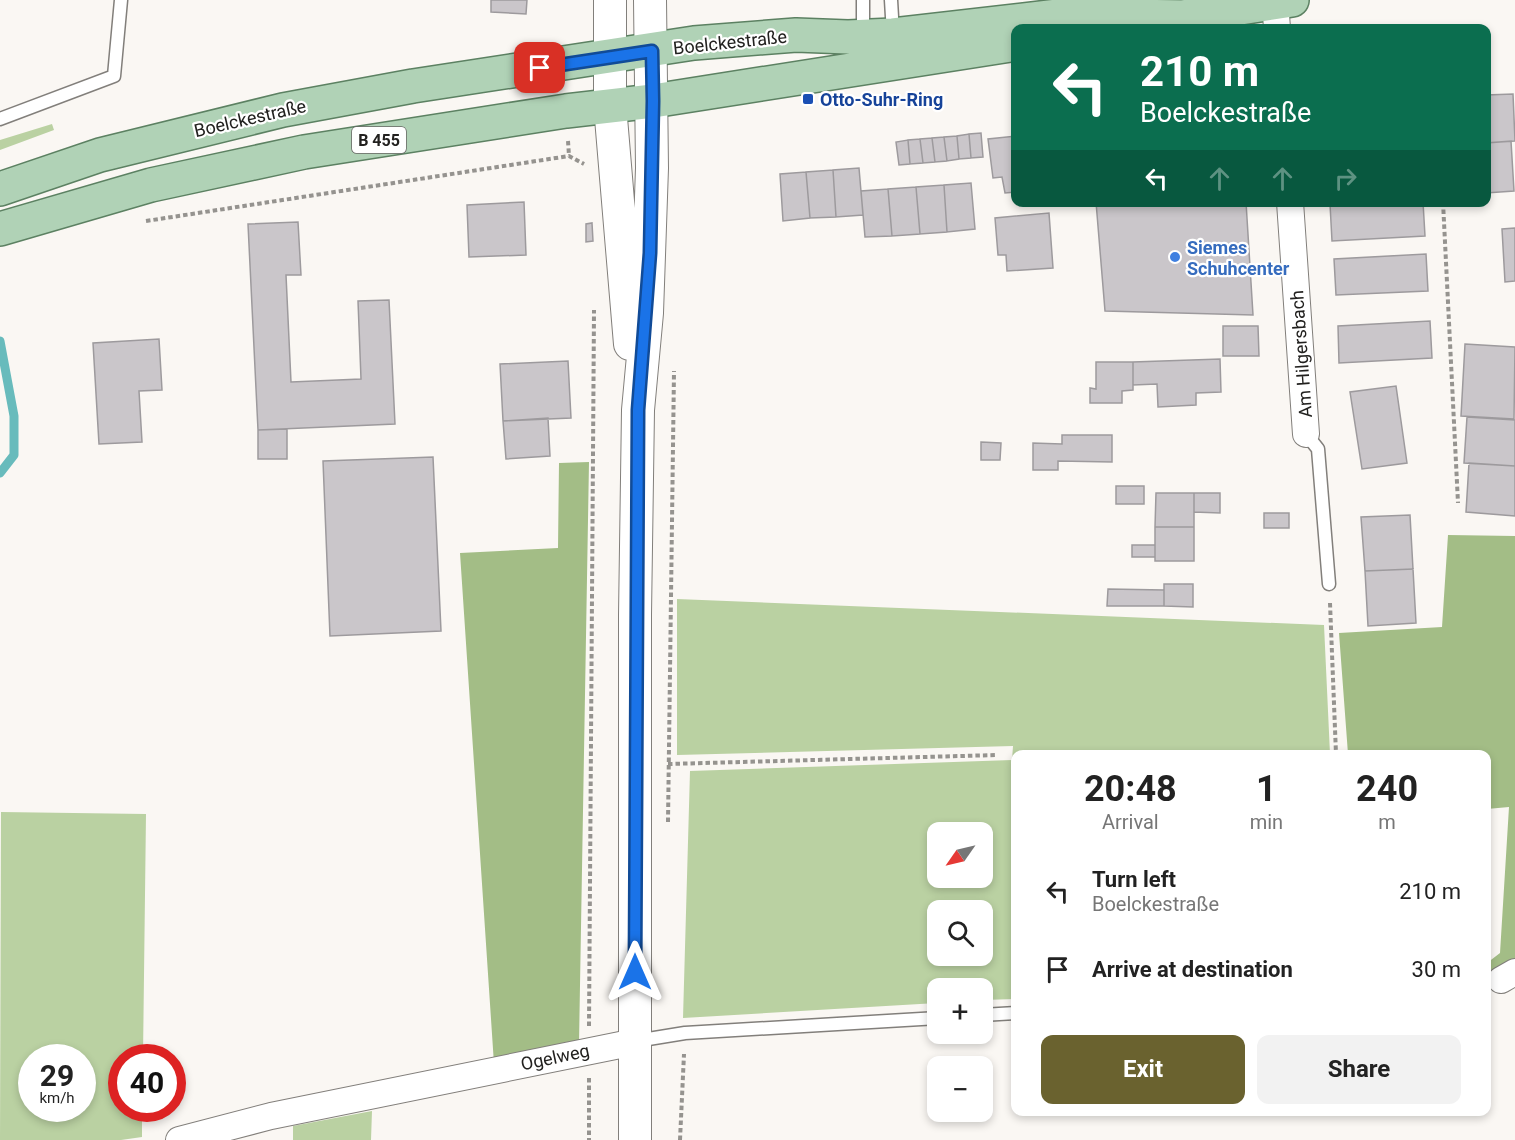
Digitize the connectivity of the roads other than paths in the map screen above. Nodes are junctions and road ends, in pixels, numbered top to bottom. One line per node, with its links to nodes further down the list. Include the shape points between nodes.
1 (122, 0): 14 (lane, via 114,76)
2 (610, 0): 11 (street)
3 (650, 0): 10 (street)
4 (862, 0): 9 (lane)
5 (891, 0): 9 (lane)
6 (1281, 10): 7 (main road, Boelckestraße / B 455, via 1186,17)
7 (1104, 15): 8 (main road, Boelckestraße / B 455)
8 (1023, 20): 9 (main road, Boelckestraße / B 455); 12 (main road, Boelckestraße / B 455)
9 (878, 36): 10 (main road, Boelckestraße / B 455, via 771,36)
10 (652, 51): 11 (main road, Boelckestraße / B 455); 12 (street)
11 (609, 58): 13 (street); 15 (main road, Boelckestraße / B 455, via 413,86 283,110 100,155)
12 (653, 101): 13 (main road, Boelckestraße / B 455); 18 (street, via 648,301)
13 (610, 106): 17 (main road, Boelckestraße / B 455, via 222,168); 18 (street)
14 (0, 118)
15 (0, 189)
16 (1290, 207): 19 (street, Am Hilgersbach)
17 (0, 229)
18 (638, 410): 24 (street)
19 (1306, 434): 20 (lane, via 1318,449)
20 (1329, 584)
21 (1011, 1013): 22 (lane)
22 (993, 1014)
23 (927, 1019): 24 (lane, Ogelweg, via 685,1033)
24 (635, 1042): 25 (street, Ogelweg, via 271,1116); 26 (street)
25 (179, 1140)
26 (635, 1140)

